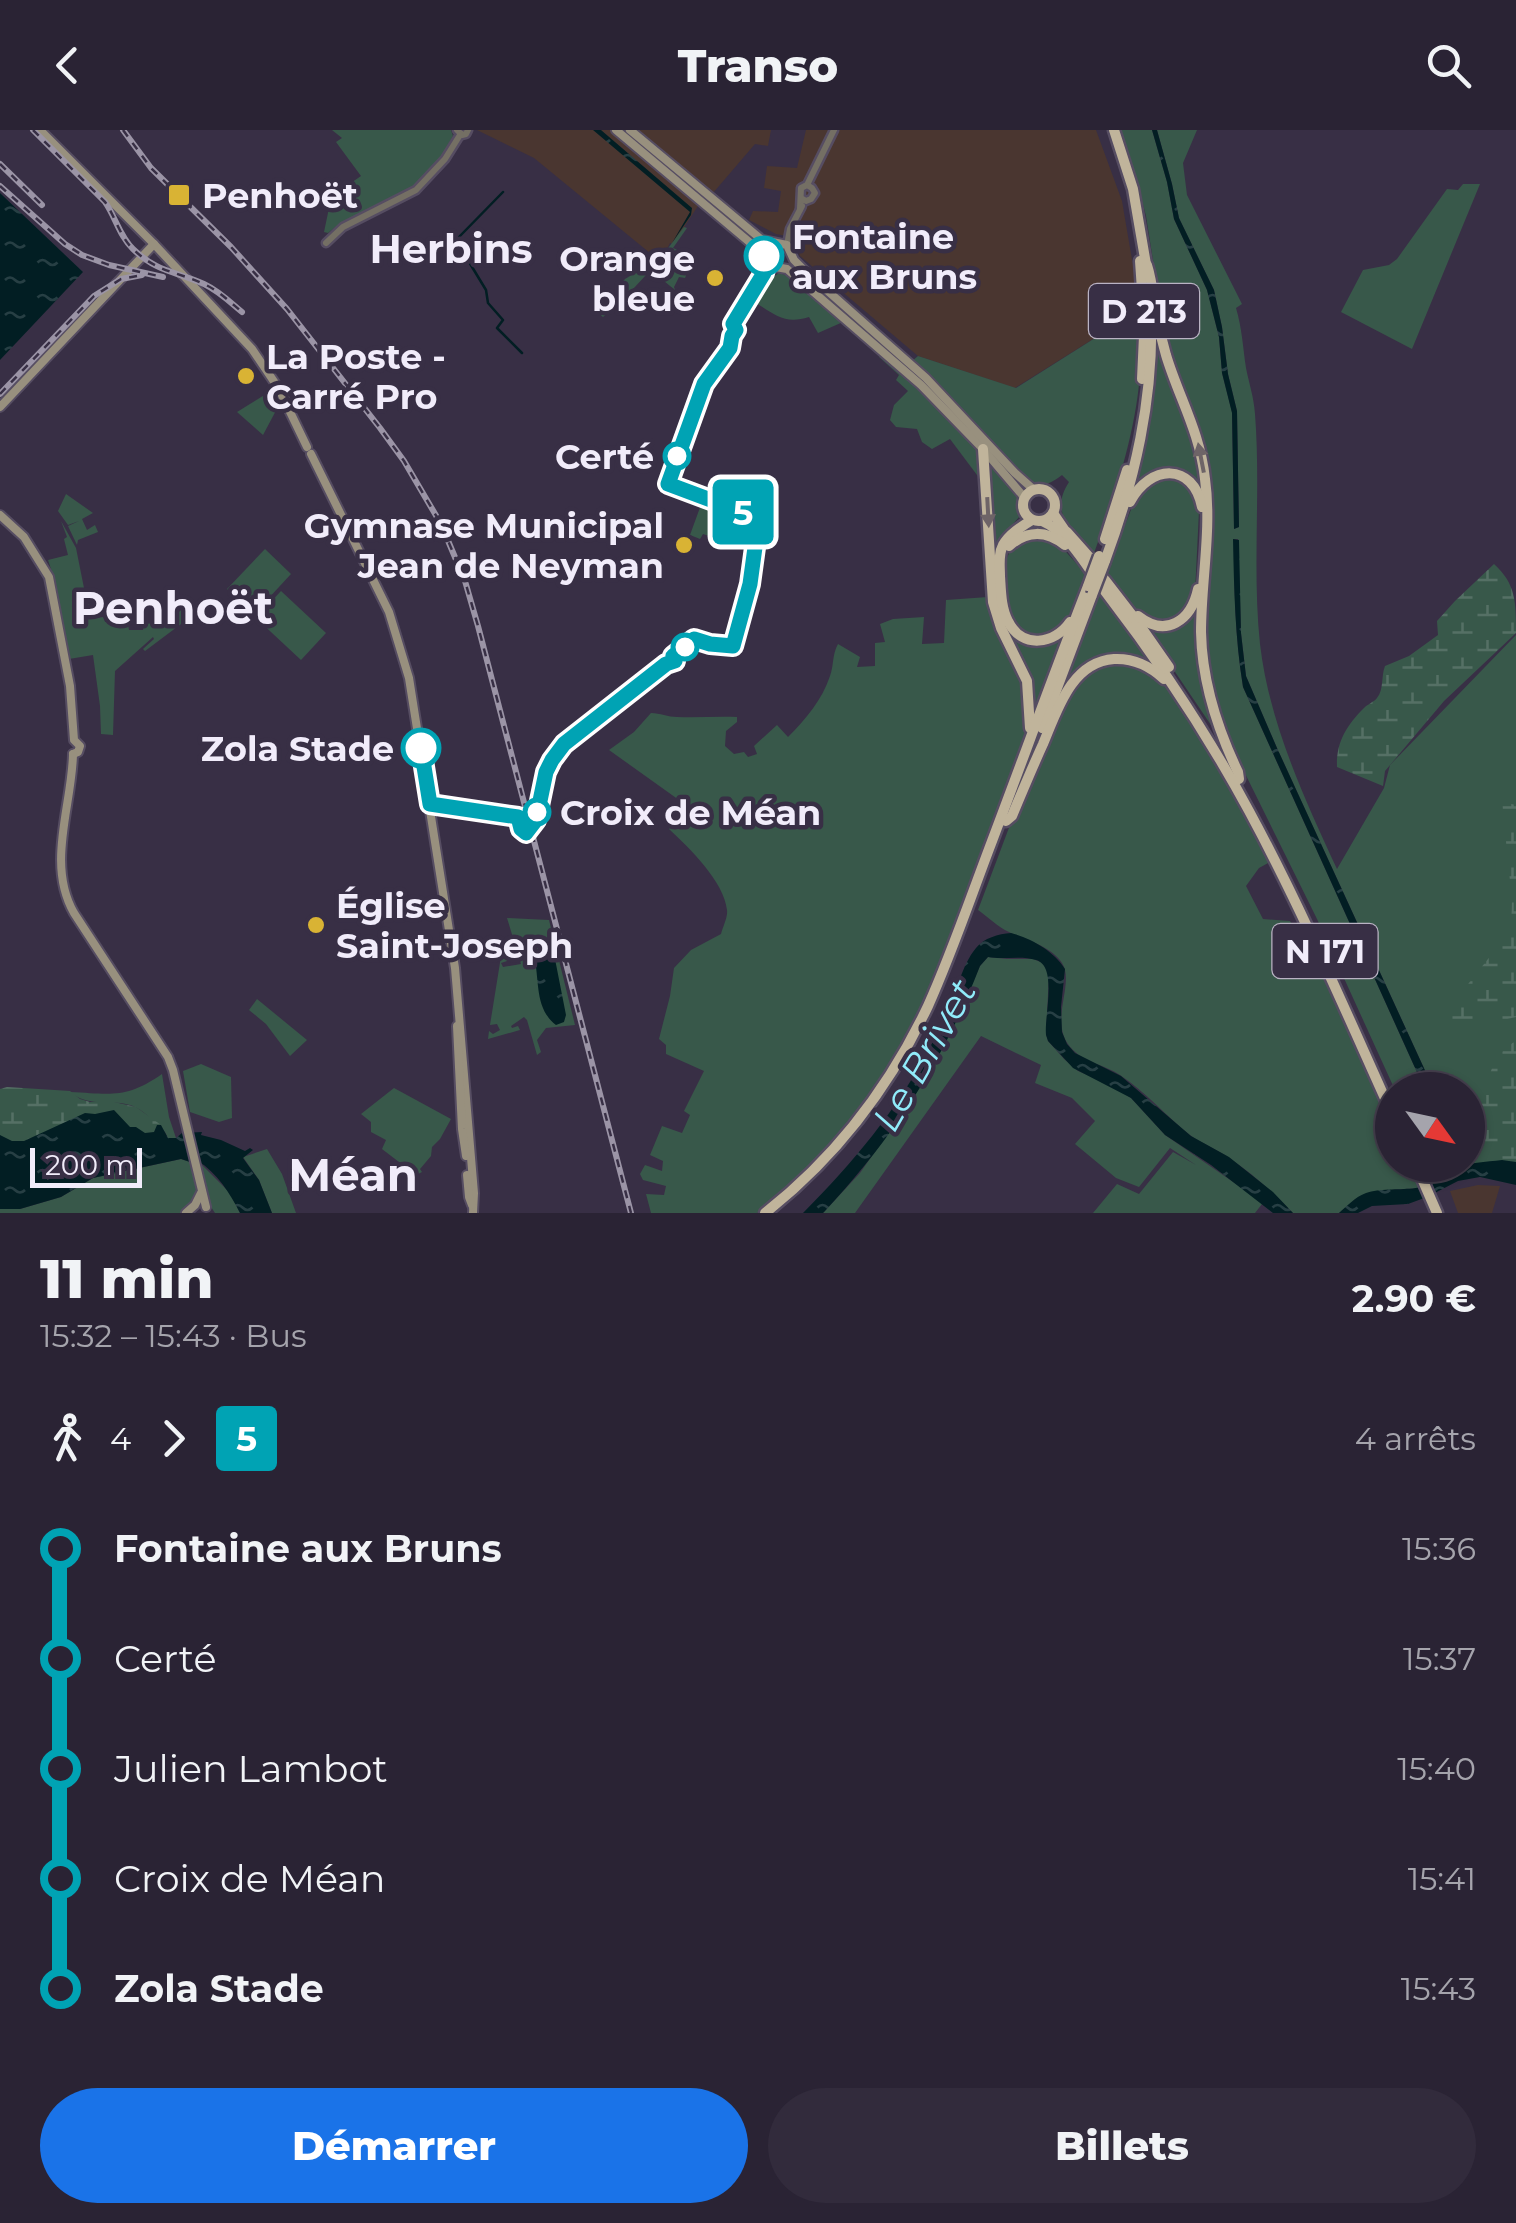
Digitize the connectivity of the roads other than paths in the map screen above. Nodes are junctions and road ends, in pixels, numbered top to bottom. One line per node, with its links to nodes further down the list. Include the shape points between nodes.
1 (40, 130): 9 (main road)
2 (616, 130): 14 (main road)
3 (630, 130): 11 (main road, via 762,240)
4 (834, 130): 7 (street)
5 (1110, 130): 16 (highway, D 213, via 1136,203); 26 (highway, D 213, via 1134,222 1144,339 1130,460)
6 (462, 132): 10 (street, via 416,190 345,226)
7 (809, 186): 8 (street, via 800,190); 8 (street, via 814,196)
8 (804, 200): 11 (street)
9 (135, 226): 12 (main road); 13 (main road)
10 (326, 243)
11 (779, 243): 14 (main road); 15 (main road)
12 (154, 244): 13 (main road); 41 (main road, via 257,355 279,389 389,612 408,673 456,968)
13 (146, 252): 18 (main road)
14 (764, 256): 17 (main road)
15 (791, 256): 17 (main road); 20 (main road, via 926,378 1016,473)
16 (1147, 265): 24 (highway, D 213, via 1147,402); 33 (highway, one-way to 16, via 1204,666 1205,478 1160,335)
17 (782, 268): 19 (main road, via 921,385)
18 (0, 407)
19 (983, 449): 20 (main road); 29 (highway, one-way to 29)
20 (1027, 497): 21 (highway, via 1044,489 1052,494); 23 (highway, via 1026,514); 29 (highway, via 1019,522 998,548)
21 (1053, 513): 23 (highway); 25 (highway, N 171)
22 (0, 515): 38 (main road, via 49,577 70,686 80,748 73,754 64,816 66,896 171,1064)
23 (1037, 520): 27 (highway, via 1004,544); 28 (highway, N 171, via 1055,528)
24 (1120, 520): 25 (highway, via 1138,488 1155,475 1172,474 1196,488 1202,511 1198,590 1182,620 1161,626 1141,618); 26 (highway, D 213)
25 (1066, 532): 33 (highway, N 171, via 1158,650)
26 (1102, 558): 30 (highway, D 213, bridge)
27 (1000, 564): 28 (highway, via 1010,544 1034,533 1058,540); 30 (highway, via 1006,617 1025,638 1041,642 1059,635)
28 (1087, 568): 31 (highway, N 171)
29 (991, 576): 32 (highway, via 998,620 1027,681 1030,728)
30 (1088, 592): 32 (highway, D 213); 34 (highway, D 213)
31 (1177, 693): 34 (highway, via 1155,671 1129,660 1084,671 1062,700); 36 (highway, N 171, via 1274,858)
32 (1023, 757): 44 (highway, D 213, via 928,1006 902,1056 832,1150)
33 (1238, 779): 35 (highway, N 171)
34 (1006, 821): 45 (highway, D 213, via 942,990 909,1057 846,1145)
35 (1380, 1072)
36 (1375, 1077)
37 (1428, 1182): 40 (highway)
38 (202, 1190): 39 (main road); 42 (main road)
39 (194, 1205): 42 (main road); 43 (main road)
40 (1437, 1207)
41 (473, 1209)
42 (208, 1210)
43 (186, 1213)
44 (764, 1213)
45 (776, 1213)

